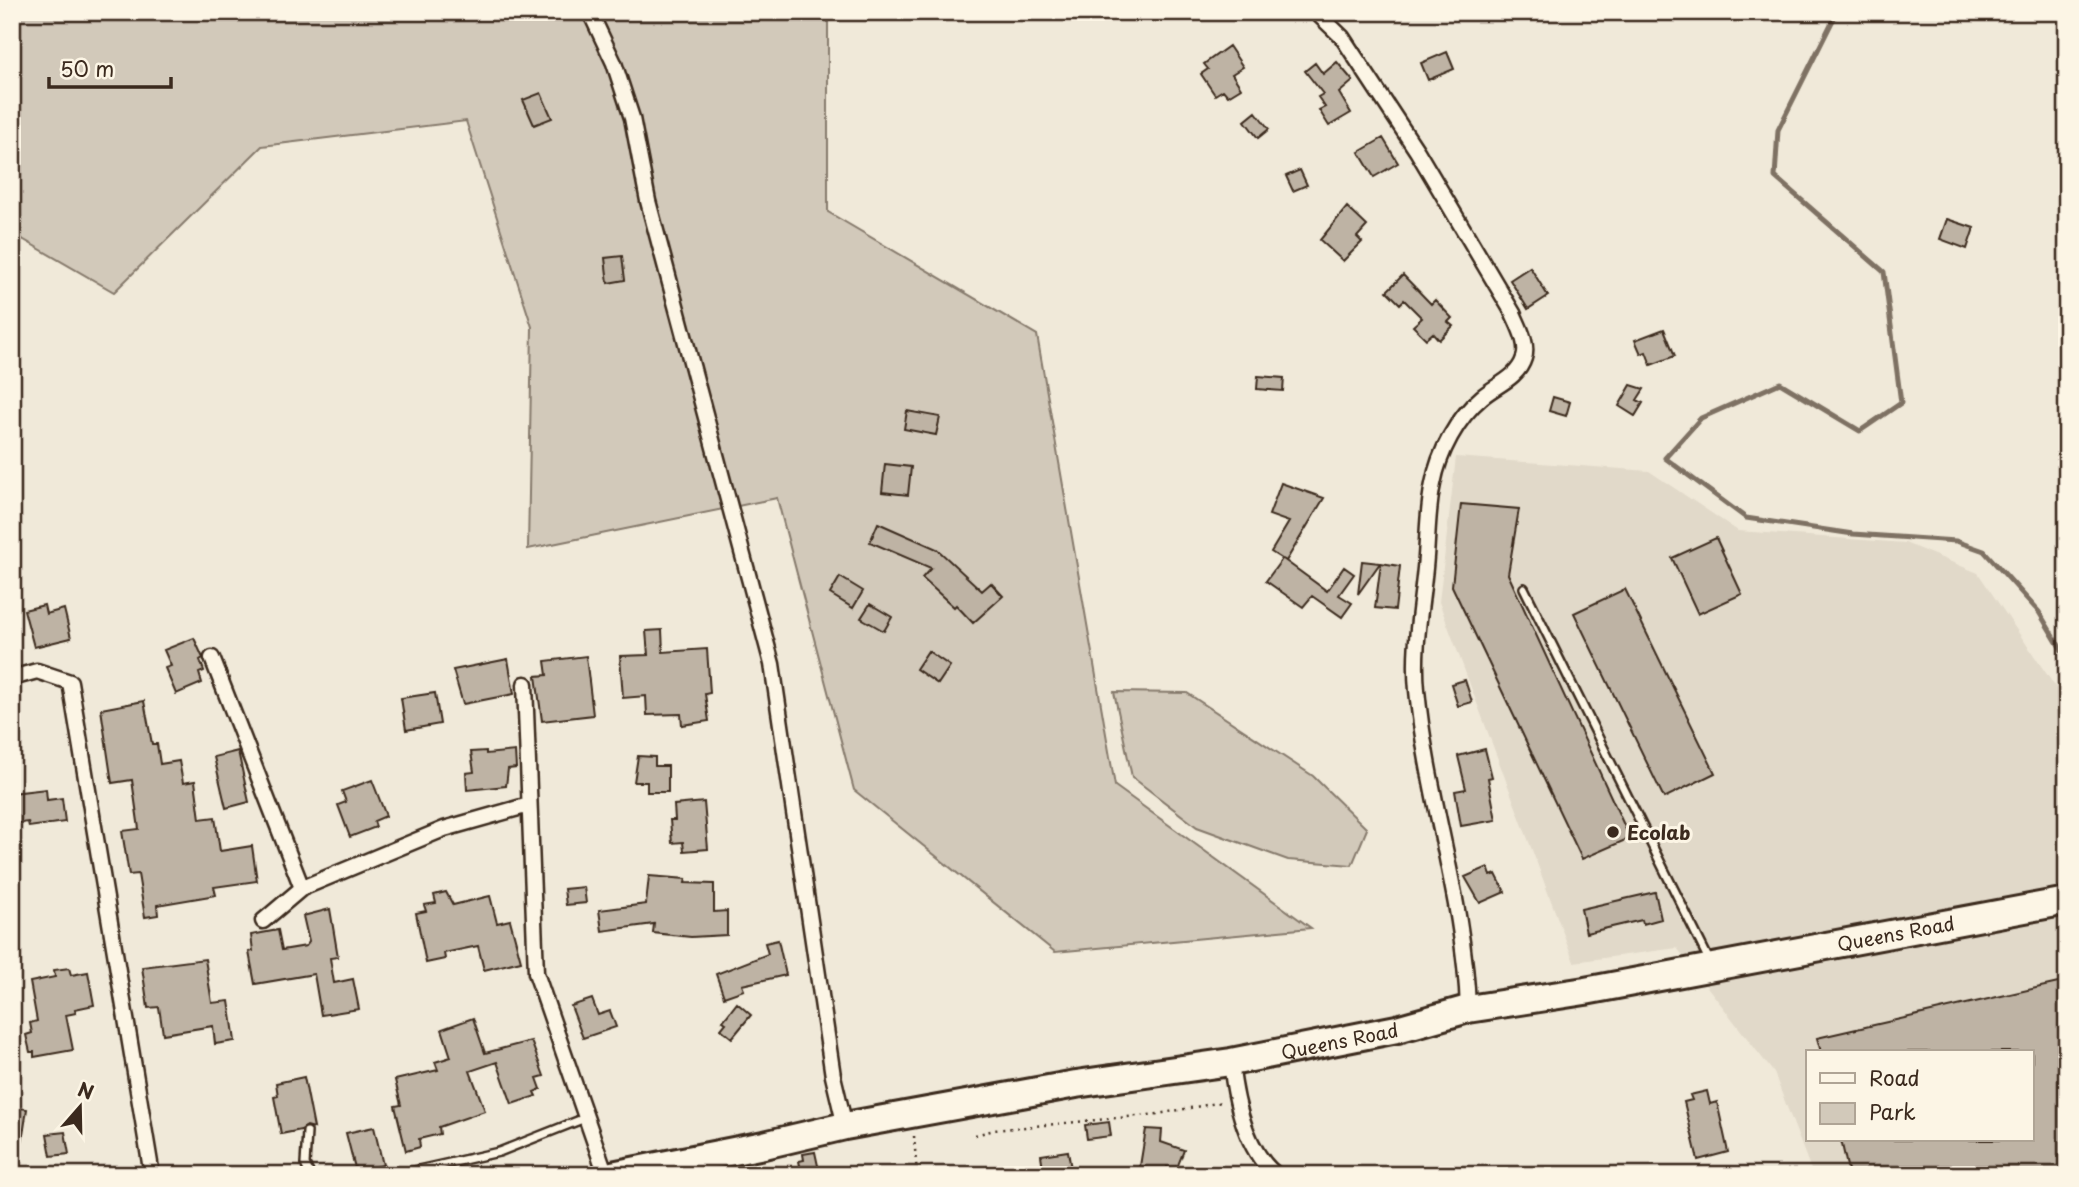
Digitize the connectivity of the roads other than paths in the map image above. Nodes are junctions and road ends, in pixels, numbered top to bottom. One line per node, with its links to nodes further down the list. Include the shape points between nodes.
1 (590, 12): 15 (street, via 614,63 632,118 648,201 772,664 833,1076)
2 (1316, 12): 12 (street, via 1342,37 1417,151 1513,313 1524,340 1525,358 1513,376 1481,398 1443,451 1433,484 1418,615 1418,691 1466,960)
3 (1524, 588): 11 (lane)
4 (212, 658): 8 (street)
5 (12, 678): 17 (street, via 37,671 70,682)
6 (525, 684): 7 (street)
7 (529, 805): 8 (street, via 444,829); 14 (street, via 537,973)
8 (302, 888): 10 (street)
9 (2067, 901): 11 (highway, Queens Road)
10 (262, 921)
11 (1712, 966): 12 (highway, Queens Road)
12 (1468, 1009): 13 (highway, Queens Road, via 1397,1029)
13 (1231, 1062): 15 (highway, Queens Road); 22 (street, via 1236,1099 1256,1151)
14 (585, 1118): 19 (lane, via 499,1152); 20 (street)
15 (845, 1126): 21 (highway, Queens Road)
16 (307, 1132): 18 (lane, via 305,1164)
17 (152, 1175)
18 (310, 1175)
19 (396, 1175)
20 (606, 1175)
21 (612, 1175)
22 (1276, 1175)

